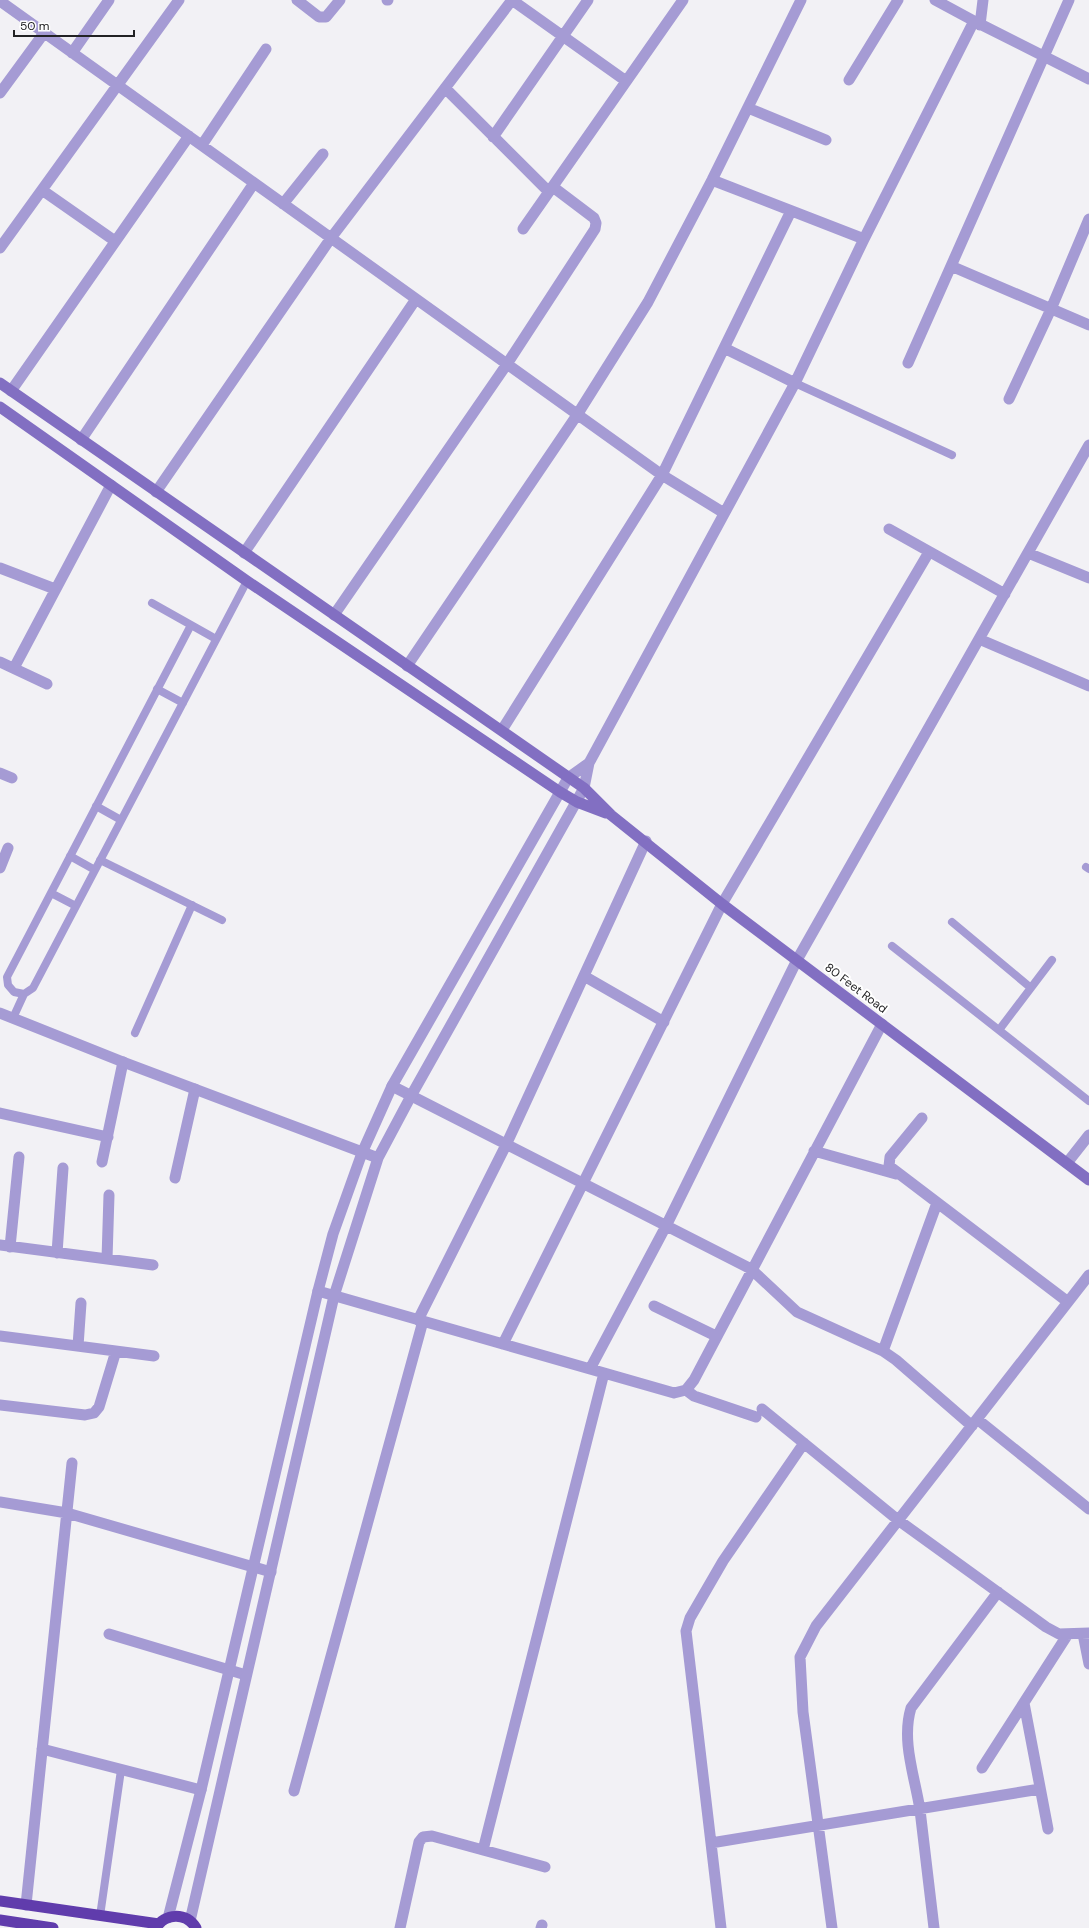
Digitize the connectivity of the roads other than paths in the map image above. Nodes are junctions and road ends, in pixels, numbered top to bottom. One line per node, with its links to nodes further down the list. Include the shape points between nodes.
1 (109, 0): 18 (street)
2 (179, 0): 23 (street)
3 (297, 0): 4 (street, via 319,17 326,17)
4 (340, 0)
5 (512, 0): 16 (street); 24 (street)
6 (588, 0): 16 (street)
7 (683, 0): 22 (street)
8 (801, 0): 26 (street)
9 (898, 0): 21 (street)
10 (935, 0): 14 (street)
11 (984, 0): 14 (street)
12 (1069, 0): 19 (street)
13 (0, 1): 15 (street)
14 (977, 23): 19 (street); 41 (street)
15 (44, 33): 18 (street); 25 (street)
16 (563, 36): 22 (street); 28 (street)
17 (266, 49): 30 (street)
18 (72, 53): 23 (street)
19 (1044, 57): 20 (street); 44 (street)
20 (1089, 79)
21 (849, 80)
22 (626, 81): 34 (street)
23 (118, 86): 27 (street); 35 (street)
24 (445, 88): 28 (street); 40 (street)
25 (0, 93)
26 (748, 108): 29 (street); 32 (street)
27 (189, 136): 30 (street); 42 (street)
28 (493, 137): 34 (street)
29 (826, 140)
30 (202, 145): 33 (street)
31 (323, 154): 36 (street)
32 (712, 180): 37 (street); 56 (street, via 648,302)
33 (254, 183): 36 (street); 57 (street)
34 (551, 189): 39 (street); 50 (street, via 594,218 596,223)
35 (42, 190): 42 (street); 43 (street)
36 (283, 204): 40 (street)
37 (790, 211): 41 (street); 48 (street)
38 (1089, 219): 46 (street)
39 (523, 229)
40 (331, 238): 45 (street); 62 (street)
41 (864, 239): 52 (street)
42 (116, 241): 53 (street)
43 (0, 248)
44 (951, 266): 46 (street); 49 (street)
45 (416, 299): 50 (street); 66 (street)
46 (1051, 309): 47 (street); 54 (street)
47 (1089, 325)
48 (724, 348): 52 (street); 60 (street)
49 (908, 363)
50 (507, 364): 56 (street); 74 (street)
51 (0, 383): 53 (main road)
52 (795, 383): 59 (lane); 63 (street)
53 (11, 391): 57 (main road)
54 (1009, 399)
55 (0, 407): 61 (main road)
56 (578, 414): 60 (street); 79 (street)
57 (81, 440): 62 (main road)
58 (1089, 445): 67 (street)
59 (952, 455)
60 (662, 475): 63 (street); 85 (street)
61 (111, 485): 70 (main road); 71 (street)
62 (156, 492): 66 (main road)
63 (724, 513): 86 (street)
64 (889, 529): 65 (street)
65 (929, 552): 72 (street); 103 (street)
66 (244, 553): 74 (main road)
67 (1028, 553): 69 (street); 72 (street)
68 (0, 568): 71 (street)
69 (1089, 578)
70 (247, 581): 76 (lane); 91 (main road)
71 (55, 589): 80 (street)
72 (1005, 594): 77 (street)
73 (152, 603): 75 (lane)
74 (334, 615): 79 (main road)
75 (191, 625): 76 (lane); 83 (lane)
76 (216, 639): 84 (lane)
77 (979, 639): 82 (street); 109 (street)
78 (0, 662): 80 (street)
79 (407, 666): 85 (main road)
80 (14, 668): 81 (street)
81 (48, 684)
82 (1089, 686)
83 (157, 689): 84 (lane); 93 (lane)
84 (183, 703): 95 (lane)
85 (502, 730): 89 (main road)
86 (589, 763): 89 (street); 90 (street)
87 (0, 772): 88 (street)
88 (12, 778)
89 (568, 778): 90 (main road); 91 (street)
90 (584, 788): 92 (street); 94 (main road)
91 (560, 792): 92 (main road); 121 (street)
92 (577, 802): 94 (main road); 123 (street)
93 (96, 806): 95 (lane); 98 (lane)
94 (611, 814): 96 (main road, 80 Feet Road)
95 (121, 820): 99 (lane)
96 (646, 841): 103 (main road, 80 Feet Road); 111 (street)
97 (8, 848): 100 (street)
98 (70, 856): 101 (lane); 102 (lane)
99 (100, 860): 101 (lane); 104 (lane)
100 (0, 868)
101 (94, 870): 105 (lane)
102 (51, 893): 105 (lane); 113 (lane, via 7,977 8,985 14,992)
103 (722, 904): 109 (main road, 80 Feet Road); 116 (street)
104 (192, 905): 106 (lane); 119 (lane)
105 (76, 906): 113 (lane, via 33,988)
106 (222, 920)
107 (952, 922): 112 (lane)
108 (892, 946): 118 (lane)
109 (797, 960): 117 (main road, 80 Feet Road); 143 (street)
110 (1052, 960): 112 (lane)
111 (584, 976): 116 (street); 129 (street)
112 (1031, 988): 118 (lane)
113 (24, 994): 115 (lane)
114 (0, 1013): 115 (street)
115 (13, 1018): 120 (street)
116 (664, 1022): 140 (street)
117 (882, 1024): 130 (street); 135 (main road, 80 Feet Road)
118 (999, 1030): 124 (lane)
119 (135, 1033)
120 (123, 1062): 122 (street); 128 (street)
121 (392, 1086): 123 (street); 131 (street)
122 (195, 1089): 131 (street); 138 (street)
123 (411, 1096): 129 (street); 133 (street)
124 (1089, 1101)
125 (0, 1113): 128 (street)
126 (922, 1118): 137 (street, via 890,1156 889,1166)
127 (1089, 1135): 135 (street)
128 (108, 1137): 134 (street)
129 (506, 1145): 140 (street); 155 (street)
130 (814, 1151): 137 (street); 148 (street)
131 (362, 1152): 133 (street); 150 (street, via 333,1234)
132 (19, 1156): 144 (street)
133 (378, 1158): 151 (street)
134 (102, 1162)
135 (1067, 1163): 139 (main road, 80 Feet Road)
136 (64, 1168): 145 (street)
137 (900, 1175): 142 (street)
138 (175, 1178)
139 (1089, 1180)
140 (584, 1184): 143 (street); 158 (street)
141 (109, 1195): 146 (street)
142 (937, 1203): 152 (street); 161 (street)
143 (666, 1226): 148 (street); 163 (street)
144 (5, 1246): 145 (street)
145 (57, 1253): 146 (street)
146 (107, 1259): 147 (street)
147 (153, 1265)
148 (751, 1269): 157 (street); 161 (street, via 797,1312)
149 (1089, 1275): 152 (street)
150 (318, 1291): 151 (street); 174 (street)
151 (334, 1296): 155 (street); 175 (street)
152 (1068, 1302): 167 (street)
153 (81, 1303): 159 (street)
154 (654, 1306): 157 (street)
155 (421, 1320): 158 (street); 189 (street)
156 (0, 1336): 159 (street)
157 (716, 1336): 165 (street, via 694,1380)
158 (503, 1344): 163 (street)
159 (78, 1346): 160 (street)
160 (116, 1351): 162 (street); 166 (street, via 99,1407 94,1413 85,1415)
161 (883, 1351): 167 (street)
162 (154, 1356)
163 (590, 1369): 164 (street)
164 (604, 1373): 165 (street, via 674,1393); 194 (street)
165 (686, 1390): 168 (street, via 694,1396 759,1413)
166 (0, 1405)
167 (974, 1422): 171 (street); 173 (street)
168 (804, 1443): 173 (street); 193 (street, via 723,1561 690,1618 686,1631)
169 (72, 1464): 172 (street)
170 (0, 1502): 172 (street)
171 (1089, 1509)
172 (67, 1513): 174 (street); 184 (street)
173 (898, 1520): 176 (street); 191 (street, via 816,1626 800,1657 803,1712)
174 (253, 1567): 175 (street); 181 (street)
175 (271, 1572): 182 (street)
176 (998, 1592): 178 (street, via 1046,1627 1059,1634); 190 (street, via 911,1708 907,1720 907,1737)
177 (109, 1634): 181 (street)
178 (1068, 1634): 179 (street); 183 (street)
179 (1086, 1634): 180 (street)
180 (1089, 1664)
181 (229, 1670): 182 (street); 188 (street)
182 (246, 1675): 201 (street)
183 (1024, 1704): 185 (street); 187 (street)
184 (42, 1749): 186 (street); 197 (street)
185 (982, 1768)
186 (121, 1770): 188 (street); 198 (lane)
187 (1040, 1789): 190 (street); 192 (street)
188 (200, 1790): 200 (street)
189 (294, 1791)
190 (919, 1810): 191 (street); 206 (street)
191 (818, 1826): 193 (street); 205 (street)
192 (1048, 1829)
193 (711, 1843): 204 (street)
194 (483, 1850): 195 (street); 203 (street, via 432,1836 423,1837)
195 (545, 1867)
196 (0, 1901): 197 (highway)
197 (26, 1905): 198 (highway)
198 (100, 1916): 200 (highway)
199 (0, 1920): 202 (highway)
200 (161, 1923): 201 (highway, via 182,1917)
201 (193, 1925)
202 (53, 1928)
203 (400, 1928)
204 (721, 1928)
205 (832, 1928)
206 (934, 1928)

